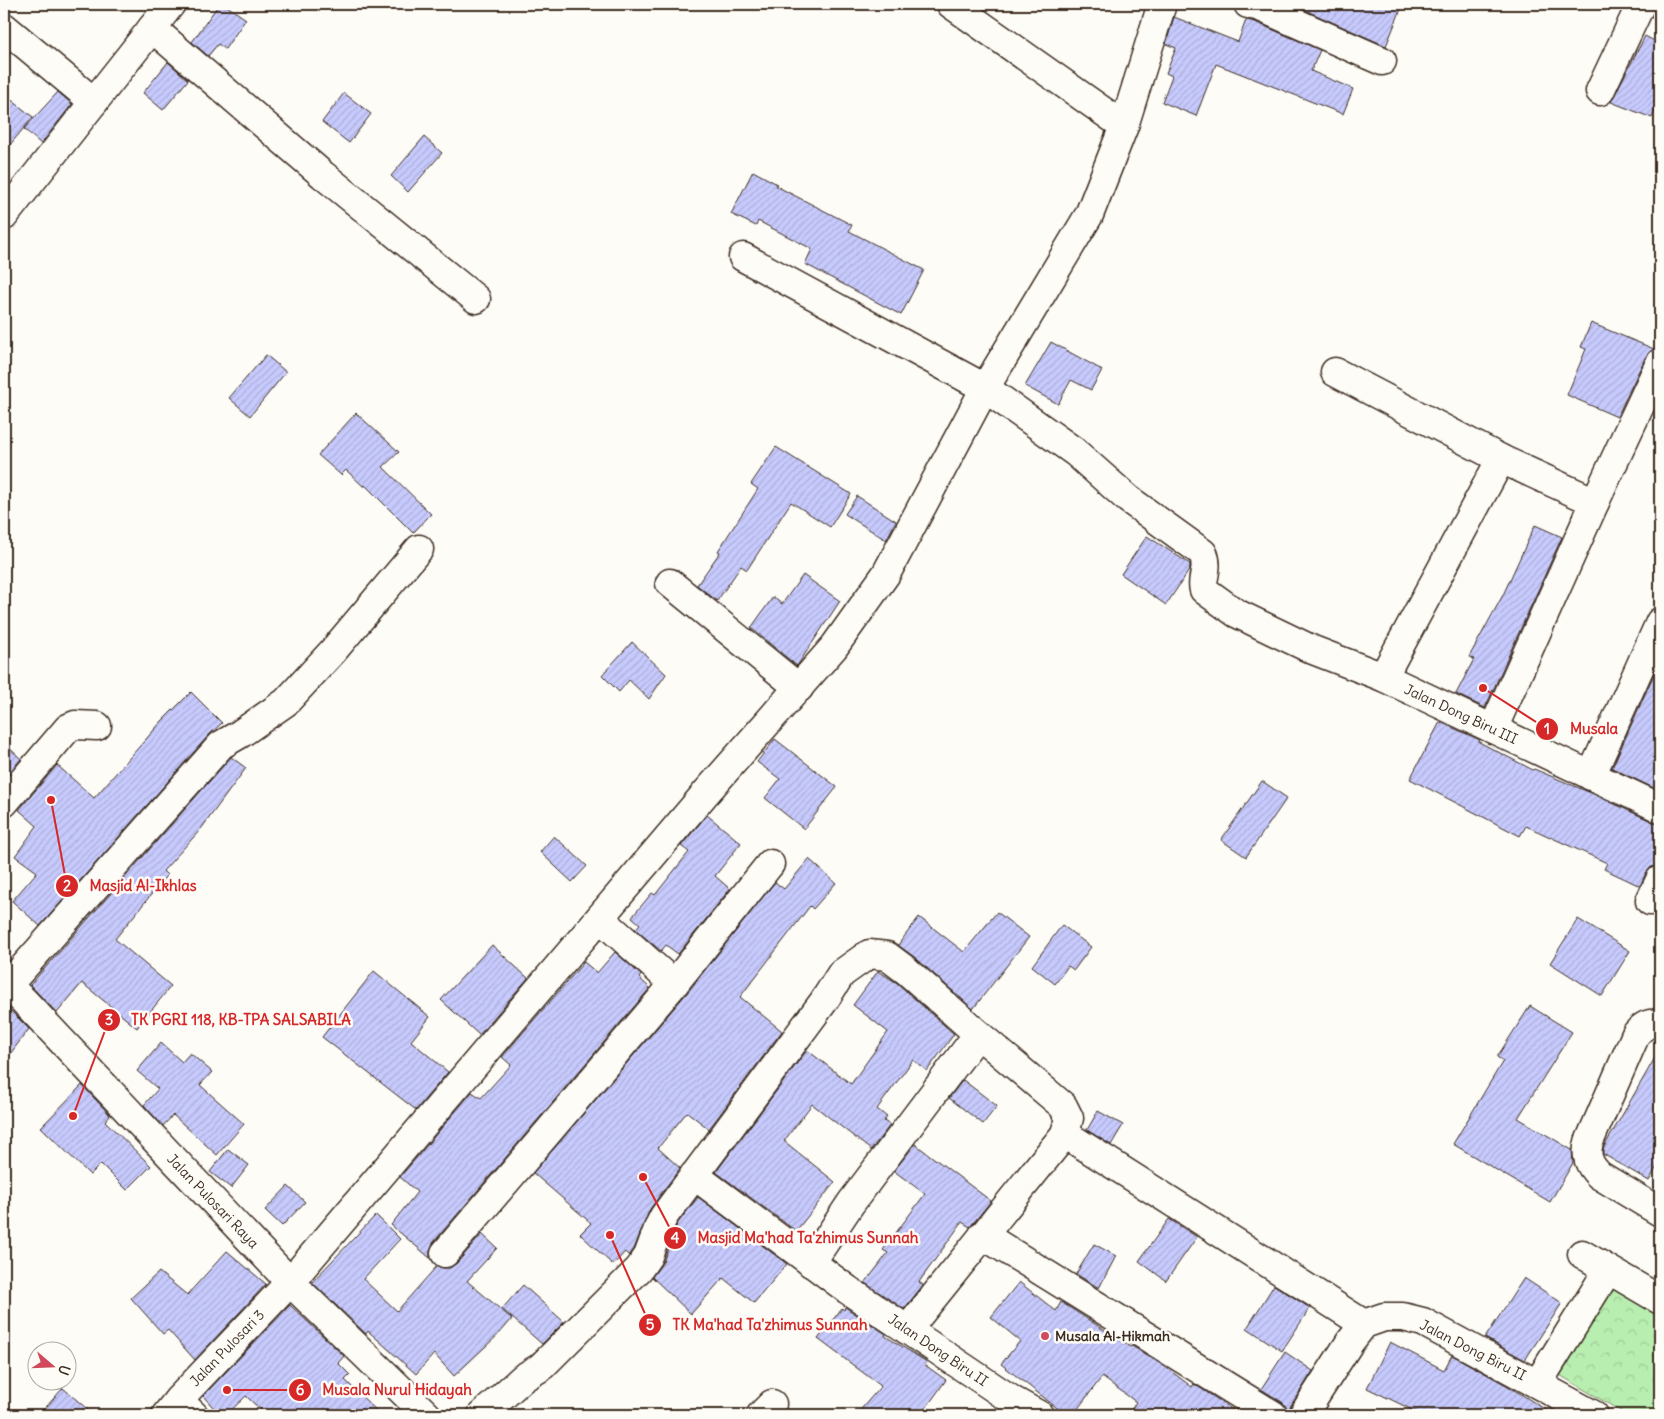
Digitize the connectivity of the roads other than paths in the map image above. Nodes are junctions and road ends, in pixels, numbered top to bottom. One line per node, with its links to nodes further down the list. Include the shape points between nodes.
1 (171, 4): 7 (street)
2 (951, 4): 11 (street)
3 (1162, 4): 11 (street, Jalan Pulosari 3)
4 (1248, 4): 8 (street)
5 (1641, 4): 9 (street)
6 (4, 27): 10 (street)
7 (152, 28): 10 (street); 14 (street, via 323,175)
8 (1382, 61)
9 (1600, 91)
10 (94, 102): 12 (street)
11 (1124, 126): 17 (street, Jalan Pulosari 3, via 1089,215)
12 (4, 216)
13 (742, 257): 17 (street)
14 (476, 298)
15 (1660, 363): 19 (street)
16 (1335, 372): 18 (street)
17 (985, 388): 23 (street, Jalan Dong Biru III, via 1075,452 1128,499 1203,554 1206,565 1203,586 1208,594 1236,614 1313,650); 24 (street, Jalan Pulosari 3, via 886,574 834,647)
18 (1501, 459): 19 (street); 23 (street)
19 (1595, 502): 26 (street)
20 (419, 549): 32 (street, via 286,702 221,744)
21 (670, 583): 24 (street)
22 (1660, 622): 27 (street)
23 (1383, 677): 26 (street, Jalan Dong Biru III)
24 (799, 688): 31 (street, Jalan Pulosari 3)
25 (97, 726): 28 (street, via 74,725 68,728)
26 (1493, 729): 27 (street, Jalan Dong Biru III)
27 (1591, 776): 29 (street, Jalan Dong Biru III)
28 (4, 802)
29 (1660, 808)
30 (770, 864): 33 (street)
31 (600, 918): 33 (street); 44 (street, Jalan Pulosari 3)
32 (5, 984): 44 (street, Jalan Pulosari Raya)
33 (674, 984): 40 (street)
34 (1660, 1024): 38 (street, via 1650,1023 1636,1034 1586,1152 1598,1175)
35 (978, 1034): 36 (street, via 1063,1106 1069,1118); 37 (street, via 887,956 869,954 842,974); 42 (street, via 851,1202)
36 (1065, 1134): 39 (street); 46 (street)
37 (694, 1175): 42 (street, Jalan Dong Biru II); 52 (street, via 664,1216 648,1256 639,1269 541,1367 523,1378)
38 (1659, 1208)
39 (983, 1235): 47 (street); 54 (street)
40 (445, 1253)
41 (1582, 1254): 43 (street)
42 (811, 1263): 47 (street, Jalan Dong Biru II)
43 (1608, 1270): 45 (street); 48 (street)
44 (290, 1282): 50 (street, Jalan Pulosari 3); 51 (street, Jalan Pulosari Raya)
45 (1660, 1300)
46 (1364, 1324): 48 (street, Jalan Dong Biru II, via 1384,1317 1423,1322); 55 (street)
47 (907, 1330): 49 (street, Jalan Dong Biru II)
48 (1538, 1384): 56 (street, Jalan Dong Biru II)
49 (1004, 1407): 53 (street, Jalan Dong Biru II)
50 (179, 1410)
51 (427, 1415)
52 (482, 1415)
53 (1039, 1415)
54 (1273, 1415)
55 (1303, 1415)
56 (1594, 1415)

